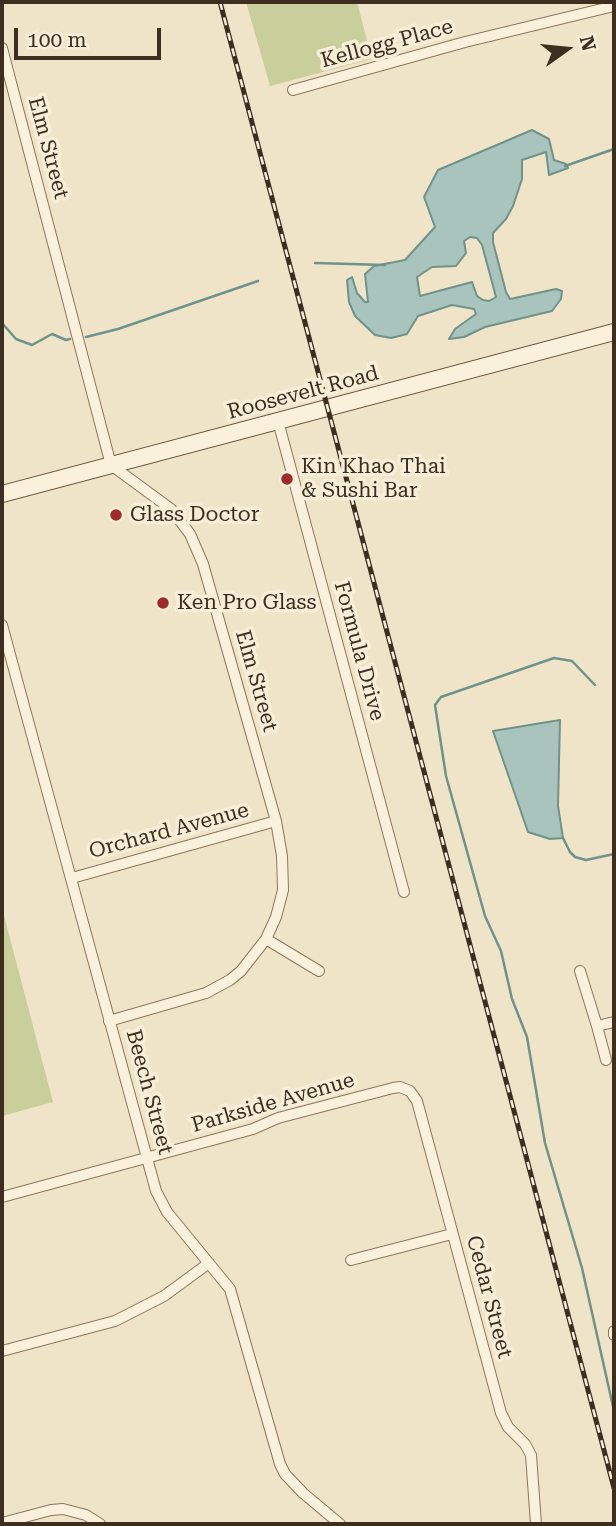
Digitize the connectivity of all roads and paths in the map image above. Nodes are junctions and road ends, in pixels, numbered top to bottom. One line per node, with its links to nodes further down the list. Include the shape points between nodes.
1 (614, 6): 3 (street, Kellogg Place)
2 (2, 48): 6 (street, Elm Street)
3 (293, 90)
4 (614, 332): 5 (street, Roosevelt Road)
5 (278, 421): 6 (street, Roosevelt Road); 11 (street, Formula Drive)
6 (111, 465): 7 (street, Roosevelt Road); 9 (street, Elm Street, via 171,509 190,534 203,564)
7 (2, 494)
8 (2, 625): 10 (street, Beech Street)
9 (276, 821): 10 (street, Orchard Avenue); 12 (street, Elm Street, via 283,890)
10 (72, 878): 15 (street, Beech Street)
11 (404, 891)
12 (266, 939): 13 (street); 15 (street, Elm Street, via 241,971 218,987)
13 (319, 971)
14 (580, 971): 17 (street)
15 (109, 1021): 20 (street, Beech Street)
16 (614, 1022): 17 (street)
17 (597, 1026): 18 (street)
18 (606, 1060)
19 (393, 1088): 20 (street, Parkside Avenue); 22 (street, Cedar Street, via 405,1089 417,1101)
20 (147, 1159): 21 (street, Parkside Avenue); 24 (street, Beech Street, via 167,1212)
21 (2, 1197)
22 (452, 1234): 23 (street); 29 (street, Cedar Street, via 500,1413 531,1455)
23 (351, 1260)
24 (209, 1263): 25 (street, via 164,1297 115,1321); 28 (street, Beech Street, via 234,1298 280,1464 293,1483)
25 (2, 1351)
26 (2, 1523): 27 (street, via 63,1509)
27 (100, 1524)
28 (340, 1524)
29 (536, 1524)

